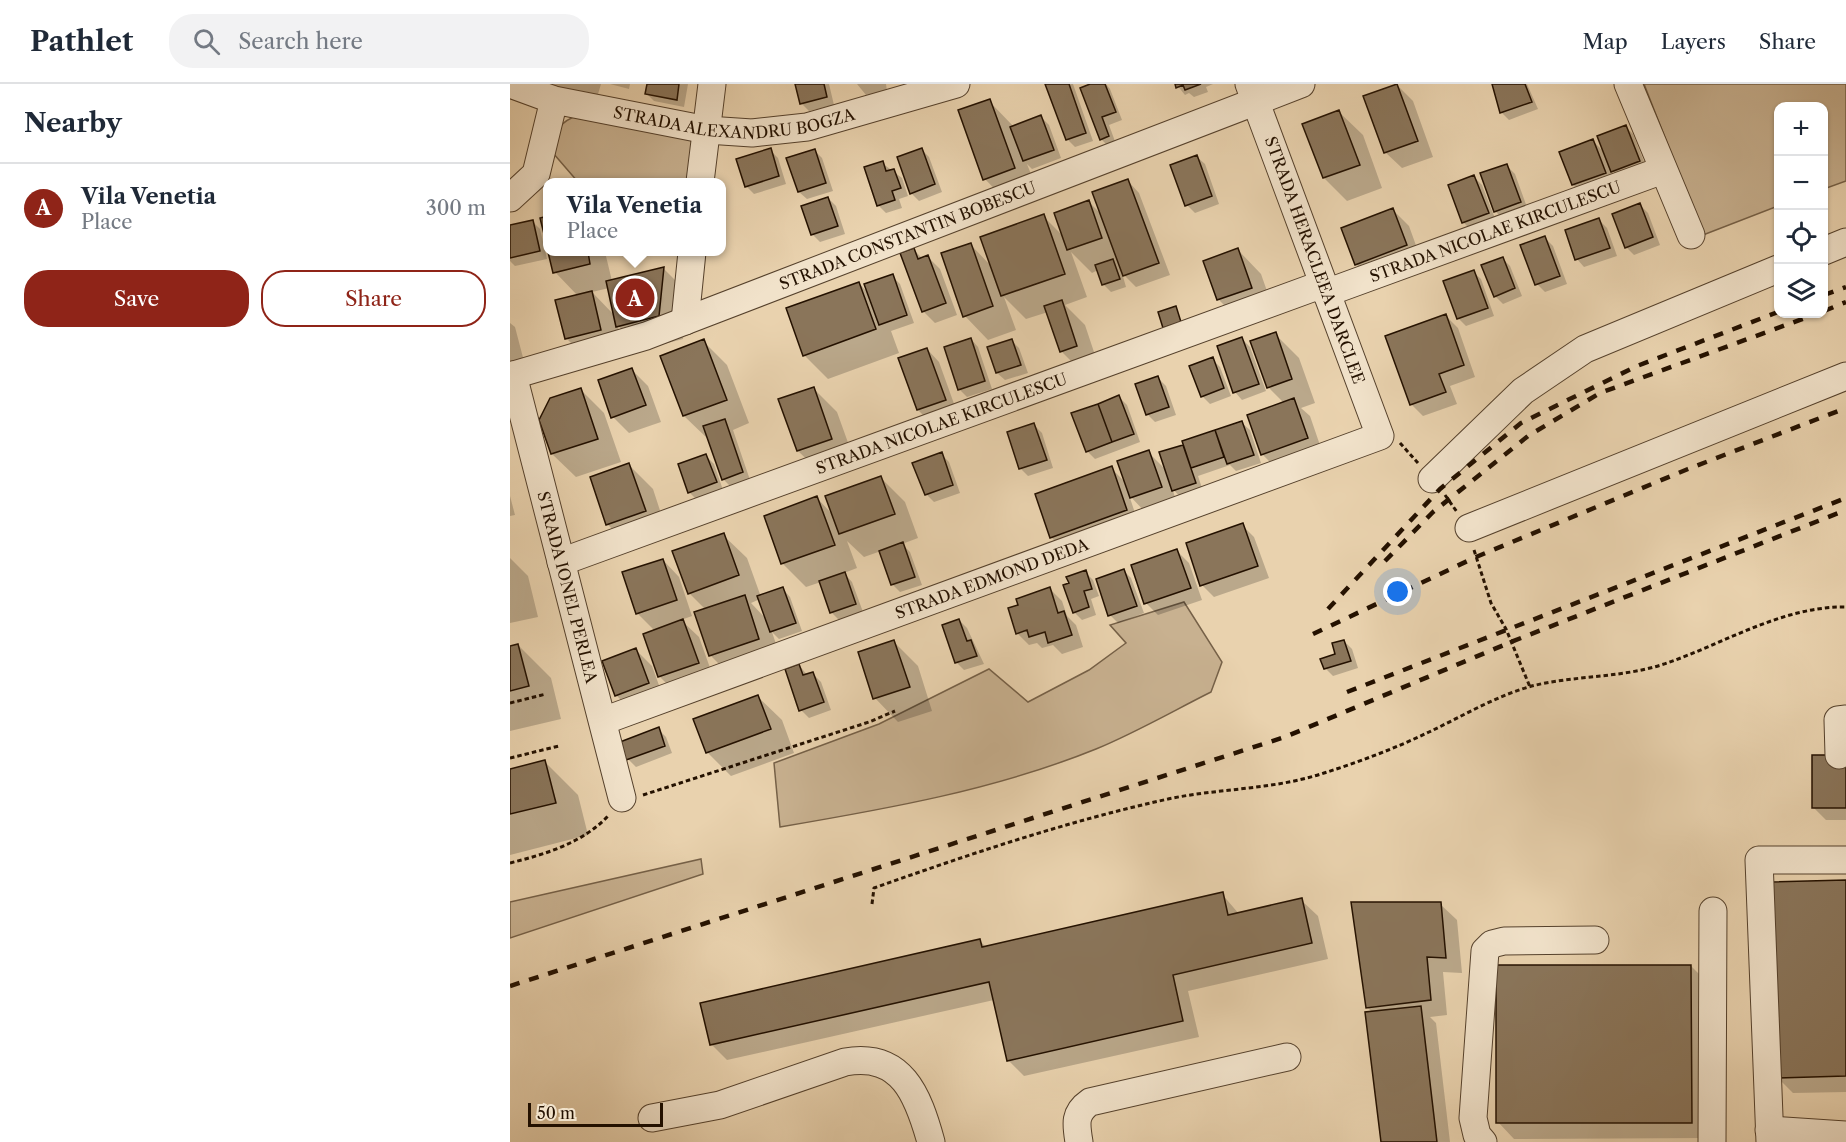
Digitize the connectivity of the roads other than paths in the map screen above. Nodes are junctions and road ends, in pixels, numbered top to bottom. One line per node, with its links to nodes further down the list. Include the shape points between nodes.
1 (510, 84): 7 (street, STRADA ALEXANDRU BOGZA)
2 (712, 84): 8 (street)
3 (956, 84): 8 (street, STRADA ALEXANDRU BOGZA, via 807,127 752,133)
4 (1301, 84): 6 (street, STRADA CONSTANTIN BOBESCU)
5 (1628, 84): 9 (street)
6 (1252, 92): 17 (street, STRADA HERACLEEA DARCLEE); 18 (street, STRADA CONSTANTIN BOBESCU)
7 (554, 100): 8 (street, STRADA ALEXANDRU BOGZA); 11 (street, via 536,174)
8 (707, 130): 10 (street)
9 (1663, 170): 12 (street); 17 (street, STRADA NICOLAE KIRCULESCU)
10 (701, 178)
11 (510, 198)
12 (1691, 235)
13 (1846, 242): 14 (street)
14 (1828, 249)
15 (692, 256): 18 (street)
16 (1774, 271): 22 (street, via 1585,349 1523,391)
17 (1325, 289): 21 (street, STRADA HERACLEEA DARCLEE); 24 (street, STRADA NICOLAE KIRCULESCU)
18 (685, 321): 19 (street, STRADA CONSTANTIN BOBESCU)
19 (512, 376): 24 (street, STRADA IONEL PERLEA)
20 (1846, 376): 23 (street)
21 (1380, 436): 26 (street, STRADA EDMOND DEDA)
22 (1432, 480)
23 (1469, 528)
24 (561, 562): 26 (street, STRADA IONEL PERLEA)
25 (1846, 719): 27 (street, via 1838,720)
26 (603, 721): 28 (street, STRADA IONEL PERLEA)
27 (1839, 755)
28 (622, 798)
29 (1846, 860): 35 (street, via 1759,860)
30 (1713, 911): 39 (street)
31 (1595, 940): 38 (street, via 1504,941 1485,951 1473,1118)
32 (1287, 1057): 37 (street, via 1090,1102 1079,1109)
33 (652, 1118): 36 (street, via 720,1106 845,1062 867,1059 885,1064 911,1089)
34 (1846, 1135): 35 (street)
35 (1769, 1136)
36 (931, 1142)
37 (1079, 1142)
38 (1483, 1142)
39 (1712, 1142)

